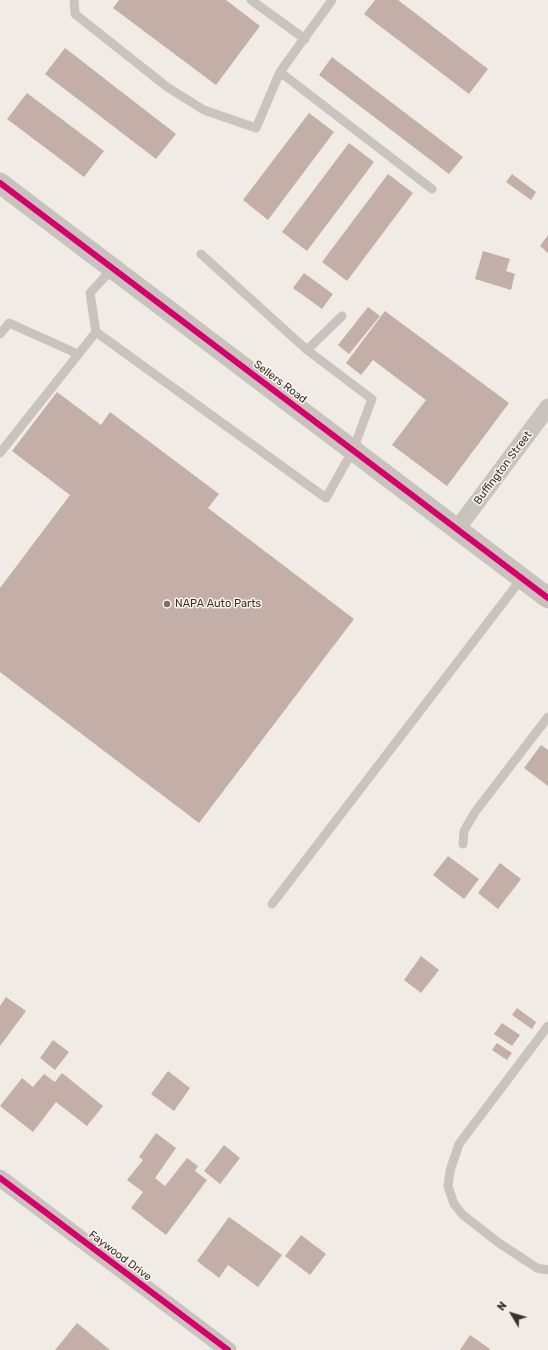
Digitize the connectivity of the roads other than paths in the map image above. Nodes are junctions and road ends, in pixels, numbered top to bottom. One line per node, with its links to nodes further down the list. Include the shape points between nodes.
1 (74, 0): 5 (lane, via 75,14 167,87 204,110 241,123 256,128)
2 (332, 0): 4 (lane)
3 (257, 2): 4 (lane)
4 (305, 39): 5 (lane)
5 (280, 72): 7 (lane)
6 (0, 183): 9 (street, Sellers Road)
7 (432, 189)
8 (201, 254): 13 (lane)
9 (112, 268): 11 (lane, via 90,292); 16 (street, Sellers Road)
10 (342, 316): 13 (lane)
11 (96, 332): 14 (lane); 16 (lane, via 326,498)
12 (0, 334): 14 (lane, via 9,323)
13 (307, 350): 16 (lane, via 372,399)
14 (78, 354): 17 (lane)
15 (548, 407): 18 (street, Buffington Street)
16 (353, 450): 18 (street, Sellers Road)
17 (0, 453)
18 (457, 529): 19 (street, Sellers Road)
19 (522, 578): 20 (street, Sellers Road); 23 (lane)
20 (548, 598)
21 (548, 717): 22 (lane, via 475,812 464,831)
22 (463, 844)
23 (272, 904)
24 (548, 1026): 26 (lane, via 460,1144 450,1171 448,1186 454,1204 463,1215 524,1260 537,1268)
25 (0, 1178): 27 (street, Faywood Drive)
26 (548, 1270)
27 (228, 1350)

